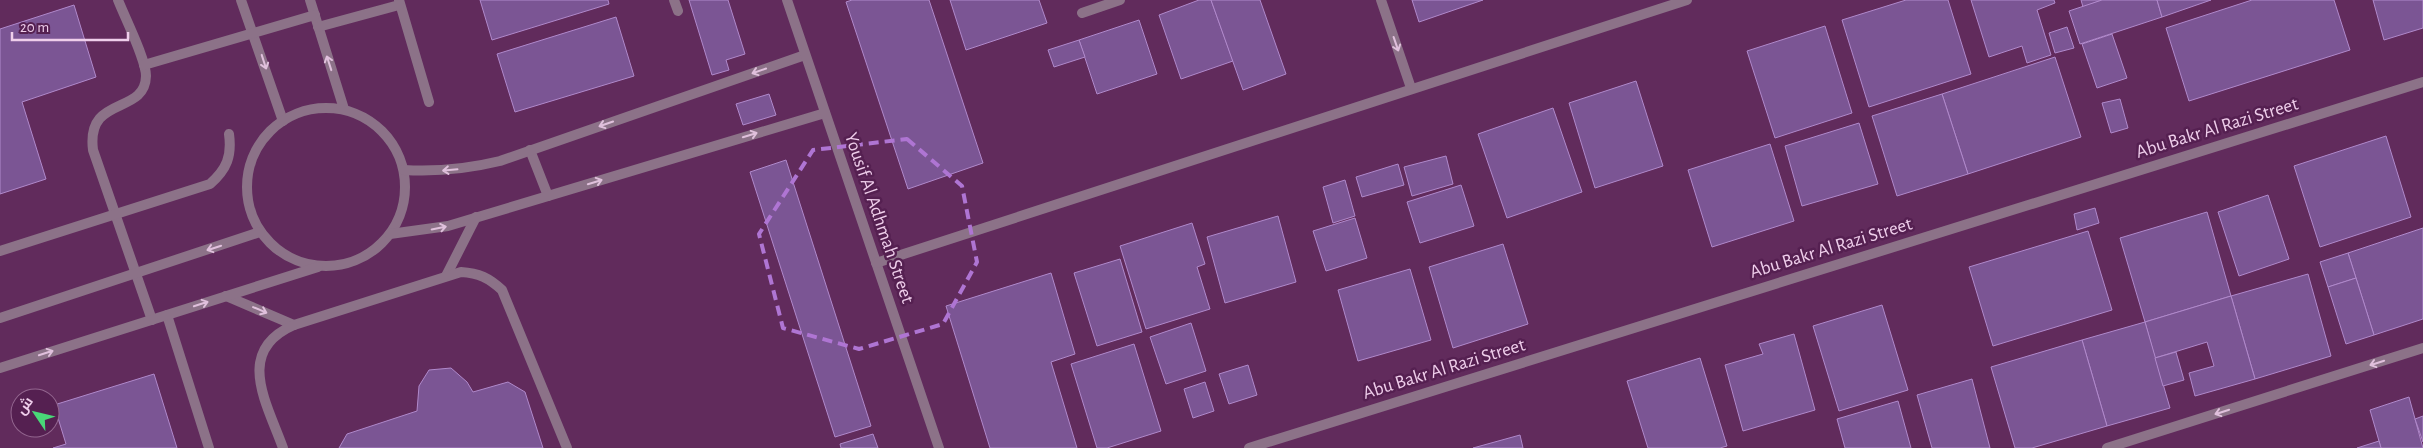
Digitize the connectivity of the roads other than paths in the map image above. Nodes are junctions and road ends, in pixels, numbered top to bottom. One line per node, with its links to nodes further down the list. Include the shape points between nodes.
1 (118, 0): 16 (street)
2 (241, 0): 14 (street)
3 (310, 0): 12 (street)
4 (674, 0): 10 (street)
5 (787, 0): 15 (street, Yousif Al Adhmah Street)
6 (1120, 0): 11 (street)
7 (1381, 0): 18 (street, one-way to 18)
8 (1687, 0): 18 (street)
9 (399, 2): 13 (street); 19 (street)
10 (678, 11)
11 (1082, 13)
12 (315, 15): 13 (street); 14 (street)
13 (318, 27): 20 (street, one-way to 13)
14 (254, 34): 16 (street); 22 (street, one-way to 22)
15 (805, 55): 21 (street, Yousif Al Adhmah Street); 24 (street, one-way to 24)
16 (144, 65): 27 (street, via 145,84 141,92 99,117 91,139)
17 (2423, 82): 47 (street, Abu Bakr Al Razi Street)
18 (1411, 88): 32 (street)
19 (429, 102)
20 (344, 109): 22 (street, via 302,111); 25 (street, via 383,131 396,149)
21 (825, 113): 26 (street, one-way to 21); 32 (street, Yousif Al Adhmah Street)
22 (283, 121): 29 (street, via 265,136 253,157 247,181 249,205)
23 (229, 134): 27 (street, via 228,162 210,184)
24 (530, 150): 25 (street, one-way to 25, via 468,169); 26 (street)
25 (404, 170): 30 (street, via 401,214)
26 (548, 196): 28 (street)
27 (116, 214): 31 (street); 34 (street)
28 (476, 217): 30 (street, one-way to 28, via 448,226); 35 (street)
29 (260, 232): 33 (street, via 291,258); 34 (street, one-way to 34)
30 (390, 234): 33 (street, via 371,252 348,263)
31 (0, 251)
32 (876, 263): 46 (street, Yousif Al Adhmah Street)
33 (322, 266): 36 (street)
34 (137, 273): 38 (street); 39 (street)
35 (446, 276): 40 (street); 45 (street, via 476,273 502,290)
36 (226, 296): 37 (street, one-way to 36); 40 (street, one-way to 40)
37 (167, 314): 39 (street); 43 (street)
38 (0, 318)
39 (152, 320): 42 (street, one-way to 39)
40 (294, 325): 44 (street, via 267,342 260,356 258,371)
41 (2423, 348): 48 (street, one-way to 48)
42 (0, 368)
43 (209, 448)
44 (283, 448)
45 (567, 448)
46 (939, 448)
47 (1249, 448)
48 (2108, 448)

